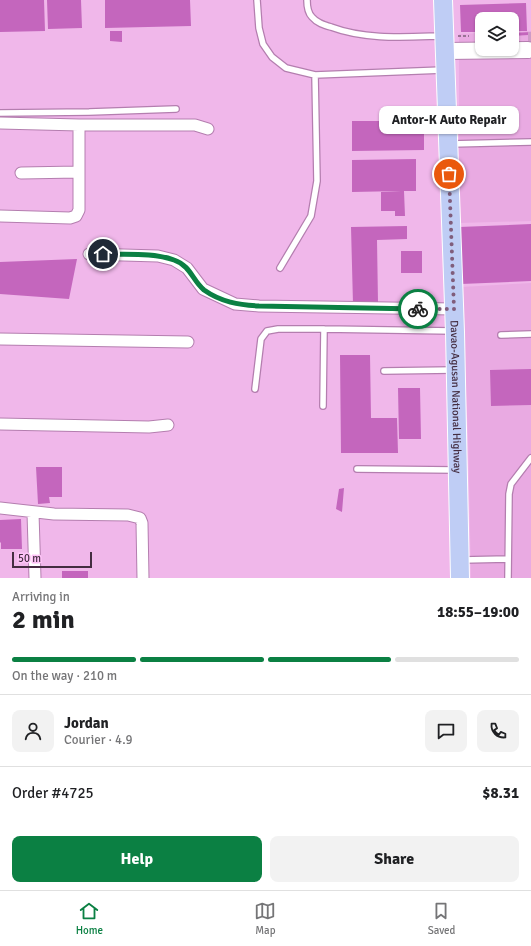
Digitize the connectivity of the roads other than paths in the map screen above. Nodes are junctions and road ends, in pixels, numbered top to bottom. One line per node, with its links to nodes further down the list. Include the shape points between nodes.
1 (257, 0): 10 (lane, via 263,44 272,57 286,68)
2 (307, 0): 6 (lane, via 311,16 319,23 340,31)
3 (443, 0): 6 (main road, Davao-Agusan National Highway)
4 (475, 41): 6 (main road)
5 (519, 42): 8 (main road, via 528,45)
6 (445, 43): 7 (main road); 9 (main road, Davao-Agusan National Highway)
7 (475, 44)
8 (519, 45)
9 (446, 70): 10 (lane); 17 (main road, Davao-Agusan National Highway)
10 (315, 75): 22 (lane, via 317,182 311,216)
11 (176, 109): 12 (lane)
12 (0, 113)
13 (0, 122): 14 (street)
14 (79, 125): 15 (street, via 195,125); 18 (street)
15 (208, 129)
16 (531, 142): 17 (lane)
17 (448, 144): 23 (main road, Davao-Agusan National Highway)
18 (78, 172): 19 (street); 20 (street, via 79,210 76,216)
19 (21, 173)
20 (0, 216)
21 (90, 254): 23 (street, via 158,256 174,260 187,268 203,289 235,304)
22 (280, 268)
23 (454, 309): 25 (main road, Davao-Agusan National Highway)
24 (324, 329): 25 (lane); 32 (lane, via 267,331 261,339); 33 (lane)
25 (455, 332): 30 (main road, Davao-Agusan National Highway)
26 (531, 334): 27 (lane)
27 (501, 335)
28 (0, 339): 29 (street)
29 (188, 342)
30 (455, 370): 31 (lane); 38 (main road, Davao-Agusan National Highway)
31 (384, 371)
32 (255, 389)
33 (323, 406)
34 (0, 424): 35 (street, via 141,427)
35 (168, 425)
36 (531, 458): 41 (lane, via 511,484)
37 (357, 469): 38 (lane)
38 (457, 470): 42 (main road, Davao-Agusan National Highway)
39 (0, 508): 40 (street)
40 (33, 513): 43 (street); 44 (street, via 128,515 140,518)
41 (508, 559): 42 (lane); 46 (lane)
42 (459, 560): 45 (main road, Davao-Agusan National Highway)
43 (35, 578)
44 (143, 578)
45 (460, 578)
46 (508, 578)

